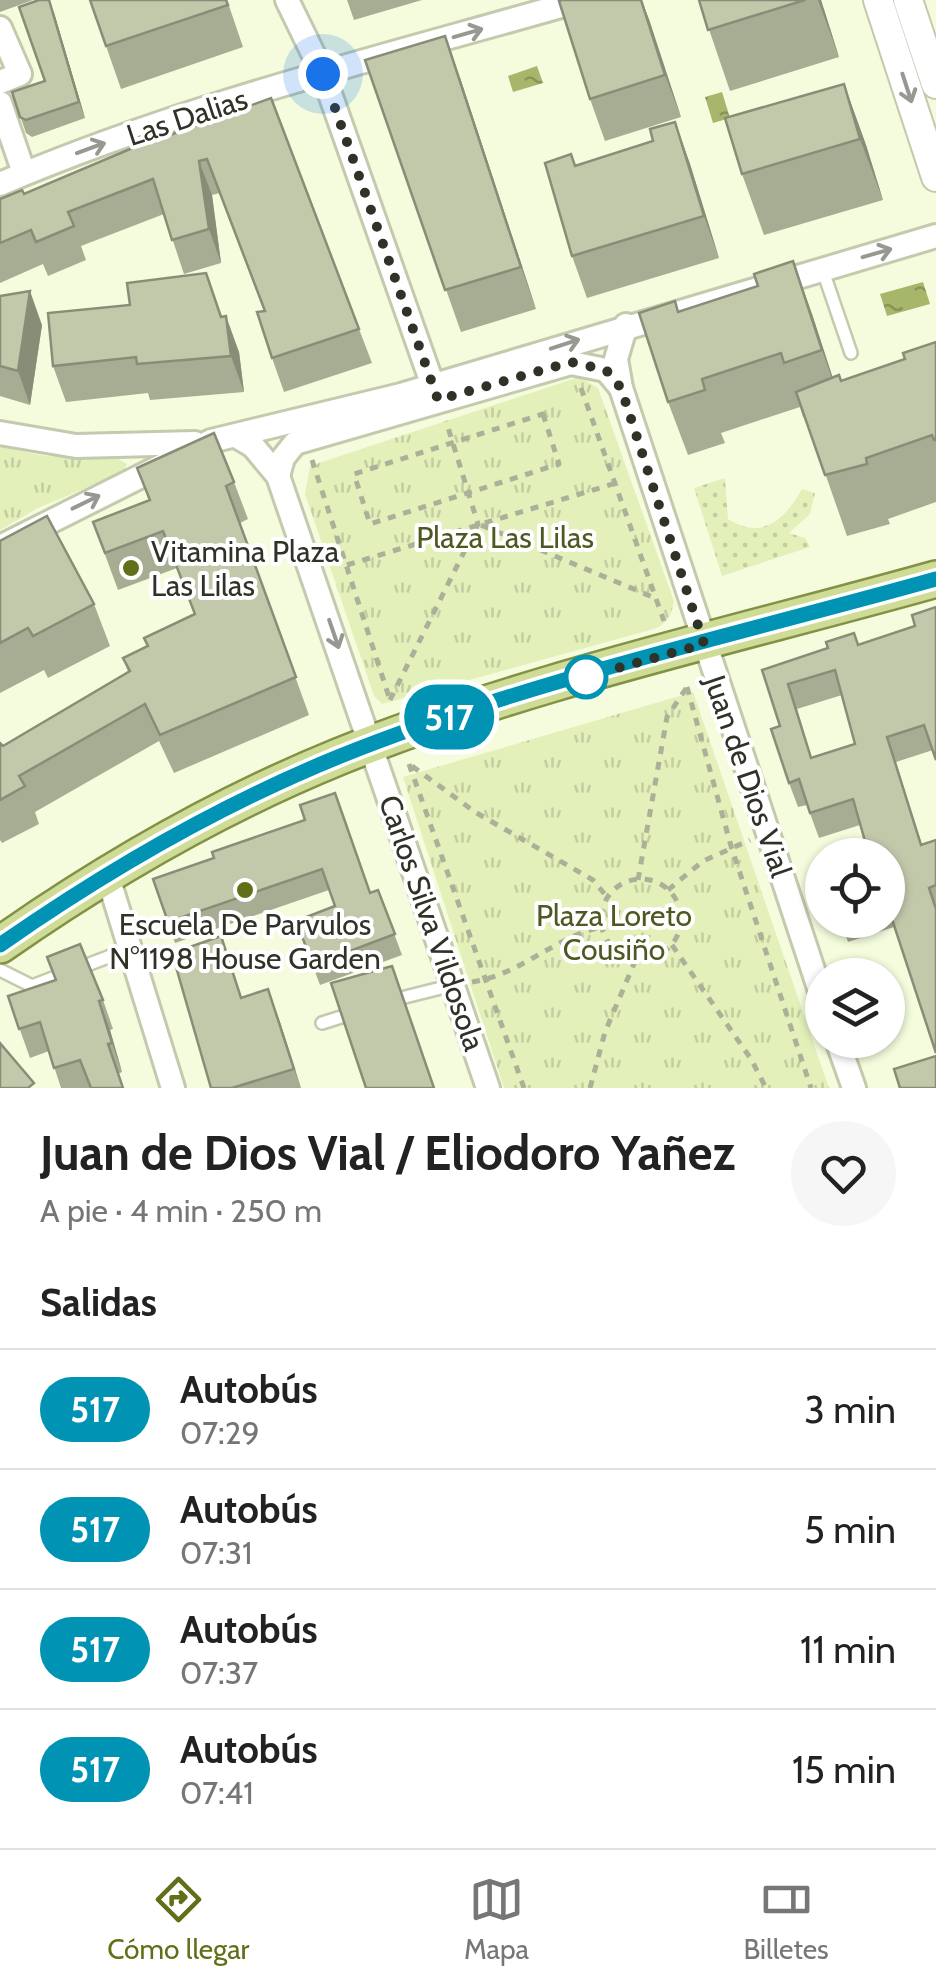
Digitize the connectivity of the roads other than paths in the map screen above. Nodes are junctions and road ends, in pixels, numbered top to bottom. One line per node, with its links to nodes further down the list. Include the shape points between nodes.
1 (287, 0): 6 (street)
2 (582, 0): 6 (street, Las Dalias, one-way to 2)
3 (878, 0): 11 (street, one-way to 11)
4 (908, 0): 8 (street)
5 (0, 28): 7 (street, via 20,74)
6 (323, 74): 10 (street, Las Dalias, one-way to 6); 18 (street)
7 (0, 82)
8 (936, 84)
9 (0, 102): 10 (street)
10 (24, 173): 12 (street, Las Dalias)
11 (936, 177)
12 (0, 184)
13 (936, 236): 14 (street, one-way to 13)
14 (822, 268): 15 (street); 16 (lane)
15 (626, 324): 17 (street, Juan de Dios Vial, via 616,359); 18 (street, one-way to 15)
16 (851, 354)
17 (621, 388): 18 (street, via 606,370 571,362); 25 (street, Juan de Dios Vial)
18 (436, 392): 20 (street); 22 (street, via 305,439 288,450)
19 (0, 433): 21 (street, via 90,446)
20 (236, 436): 21 (street); 22 (street, Carlos Silva Vildosola)
21 (211, 441): 23 (street, one-way to 21)
22 (278, 476): 26 (street, Carlos Silva Vildosola, one-way to 26)
23 (0, 548)
24 (936, 579): 25 (main road)
25 (704, 644): 26 (main road); 30 (street, Juan de Dios Vial)
26 (372, 744): 27 (main road, via 260,791); 32 (street, Carlos Silva Vildosola)
27 (107, 874): 28 (main road); 29 (street)
28 (0, 945)
29 (129, 949): 31 (lane, via 32,986); 35 (street)
30 (809, 958)
31 (0, 970)
32 (453, 985): 33 (lane); 36 (street, Carlos Silva Vildosola)
33 (322, 1023)
34 (843, 1058): 37 (street)
35 (173, 1088)
36 (488, 1088)
37 (854, 1088)

